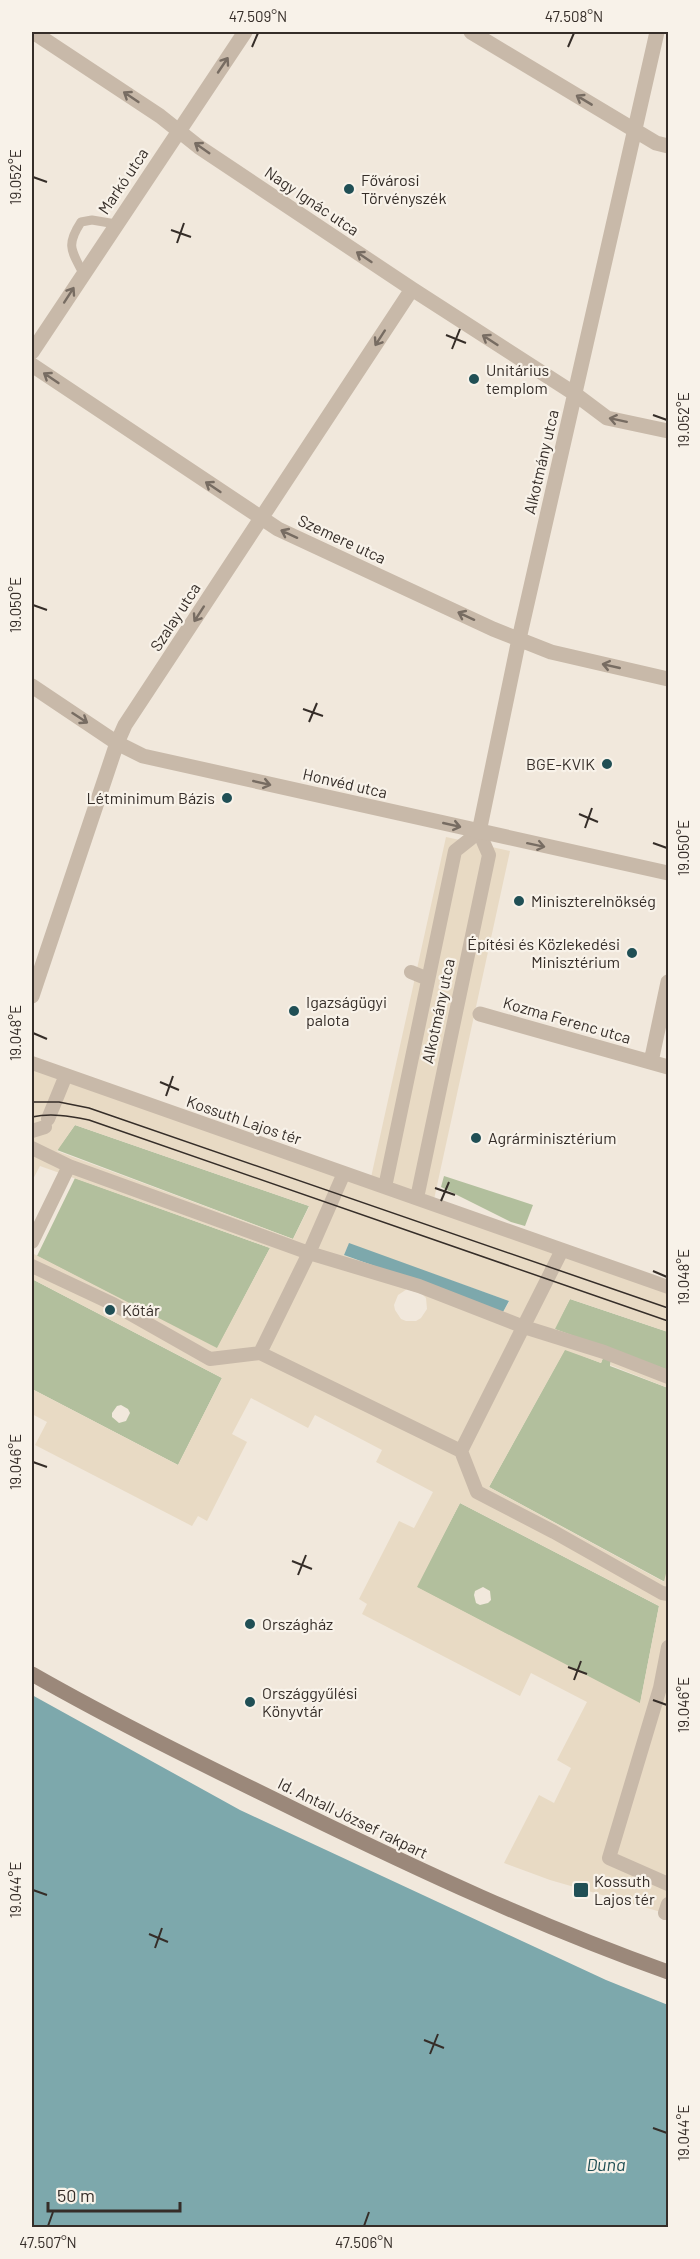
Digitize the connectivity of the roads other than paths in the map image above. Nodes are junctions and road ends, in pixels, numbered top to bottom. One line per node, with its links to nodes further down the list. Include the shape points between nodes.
1 (33, 32): 6 (street, Nagy Ignác utca, one-way to 1)
2 (245, 32): 6 (street, Markó utca, one-way to 2)
3 (471, 32): 5 (street, one-way to 3)
4 (657, 32): 5 (street, Alkotmány utca)
5 (634, 130): 7 (street); 13 (street, Alkotmány utca)
6 (179, 131): 8 (street, Markó utca); 10 (street, Nagy Ignác utca, one-way to 6)
7 (669, 147)
8 (116, 224): 9 (street, Markó utca); 9 (lane, via 92,219 81,222 71,237 72,252)
9 (83, 273): 11 (street, Markó utca, one-way to 9)
10 (412, 289): 13 (street, Nagy Ignác utca, one-way to 10); 15 (street, Szalay utca, one-way to 15)
11 (32, 352)
12 (32, 365): 15 (street, Szemere utca, one-way to 12)
13 (575, 394): 14 (street, Nagy Ignác utca, one-way to 13, via 607,418); 16 (street, Alkotmány utca)
14 (669, 431)
15 (261, 519): 16 (street, Szemere utca, one-way to 15); 19 (street, Szalay utca, one-way to 19)
16 (519, 639): 17 (street, Szemere utca, one-way to 16, via 551,652); 20 (street, Alkotmány utca)
17 (669, 679)
18 (32, 686): 19 (street, Honvéd utca, one-way to 19)
19 (117, 743): 20 (street, Honvéd utca, one-way to 20, via 143,756); 25 (street, Szalay utca)
20 (479, 832): 21 (street, Honvéd utca, one-way to 21); 23 (street, Alkotmány utca, via 455,851); 26 (street, Alkotmány utca, via 489,855)
21 (669, 873)
22 (411, 972): 23 (street)
23 (428, 979): 36 (street, Alkotmány utca)
24 (669, 982): 29 (street)
25 (32, 996)
26 (457, 1007): 27 (street, Kozma Ferenc utca); 37 (street, Alkotmány utca)
27 (480, 1014): 29 (street, Kozma Ferenc utca)
28 (32, 1062): 31 (street, Kossuth Lajos tér)
29 (651, 1062): 30 (street, Kozma Ferenc utca)
30 (669, 1067)
31 (66, 1075): 32 (street); 35 (street, Kossuth Lajos tér)
32 (42, 1126)
33 (32, 1148): 34 (street)
34 (69, 1166): 38 (street); 40 (street)
35 (344, 1173): 36 (street, Kossuth Lajos tér); 40 (street)
36 (385, 1187): 37 (street, Kossuth Lajos tér)
37 (417, 1198): 39 (street, Kossuth Lajos tér)
38 (32, 1242)
39 (562, 1250): 42 (street, Kossuth Lajos tér); 43 (street)
40 (309, 1253): 43 (street, via 419,1286); 44 (street)
41 (32, 1266): 44 (street, via 210,1359)
42 (669, 1287)
43 (524, 1327): 45 (street); 48 (street)
44 (260, 1353): 46 (street)
45 (669, 1377)
46 (361, 1402): 47 (street); 48 (street)
47 (354, 1415)
48 (461, 1451): 49 (street, via 477,1492 518,1518 554,1532)
49 (669, 1594)
50 (669, 1647): 52 (street, via 609,1858)
51 (32, 1674): 53 (main road, Id. Antall József rakpart, via 431,1876)
52 (669, 1884)
53 (669, 1972)

